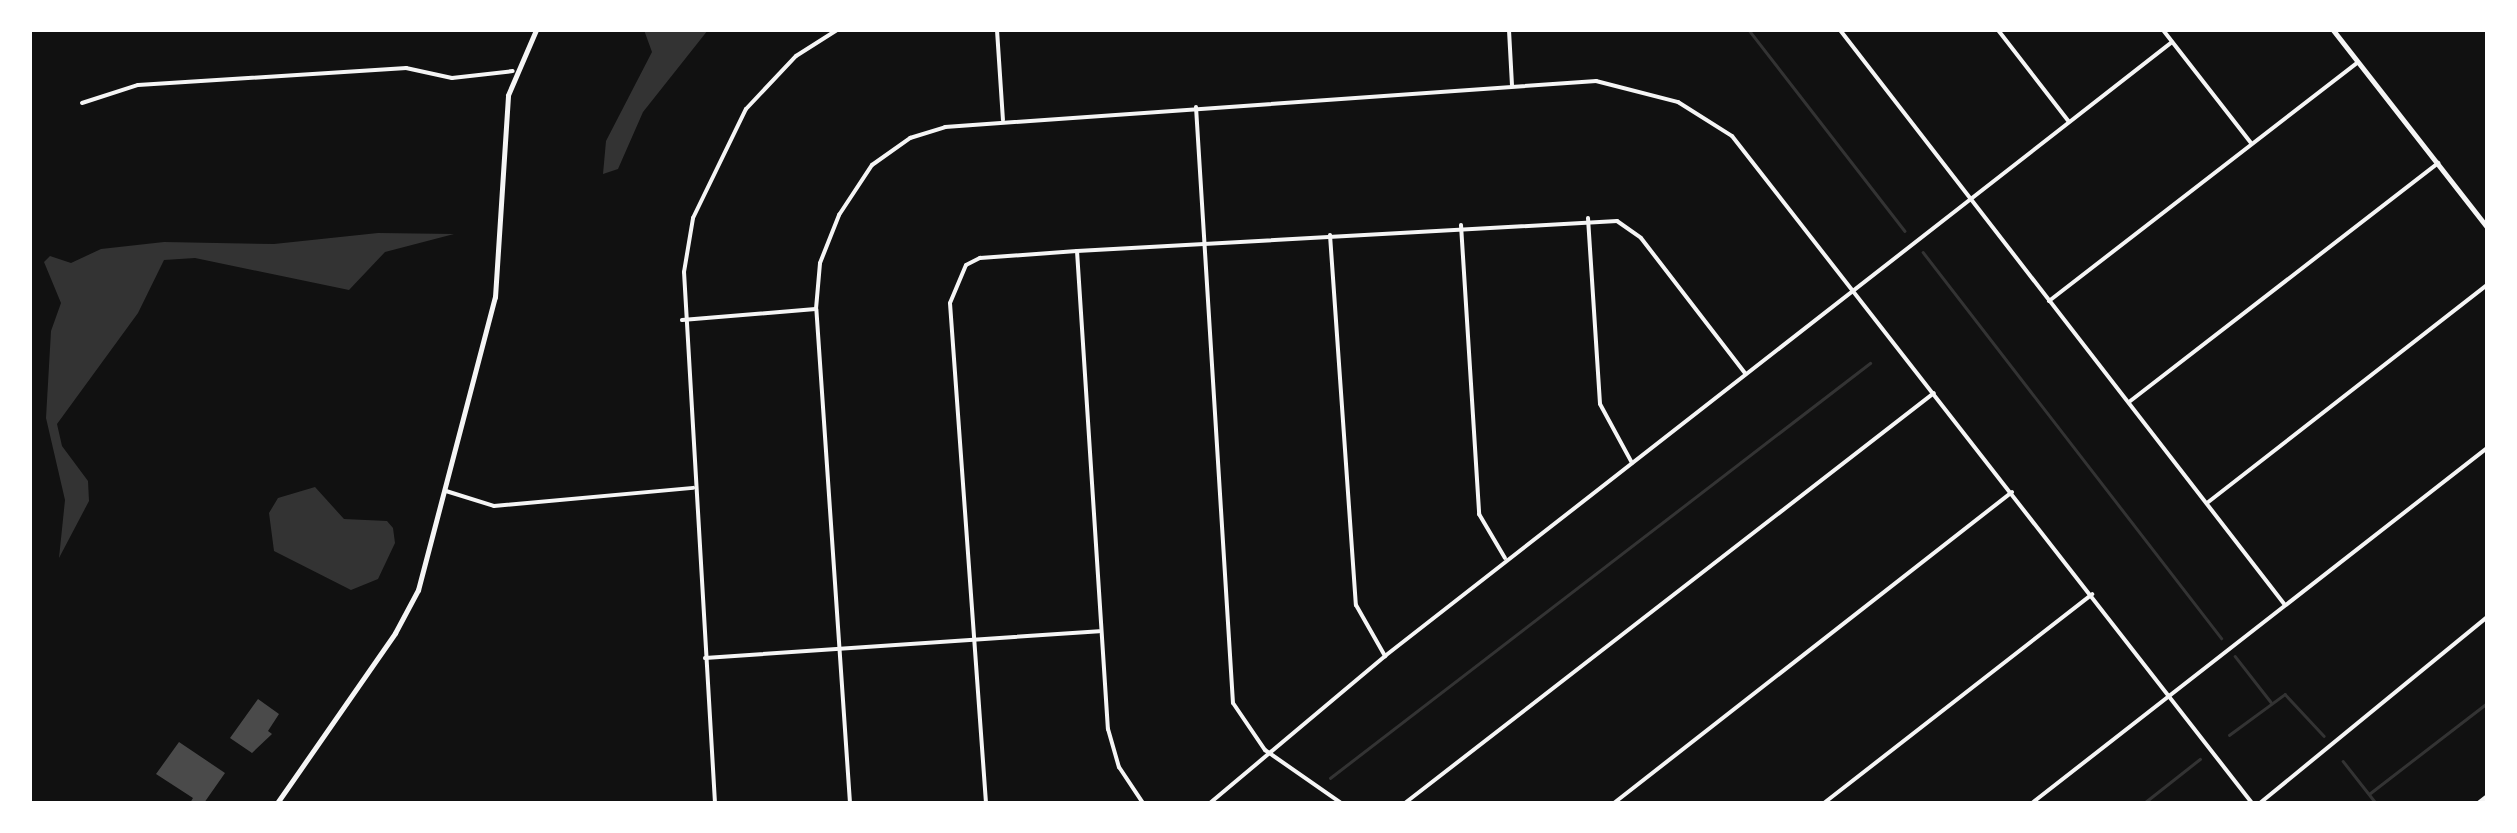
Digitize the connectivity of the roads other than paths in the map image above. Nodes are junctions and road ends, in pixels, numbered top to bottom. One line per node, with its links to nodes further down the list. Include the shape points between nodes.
1 (536, 30): 11 (street)
2 (837, 30): 30 (street, via 796,56 746,109 716,160 694,218)
3 (997, 30): 15 (street)
4 (1508, 30): 12 (street)
5 (1840, 30): 19 (street)
6 (1998, 30): 16 (street)
7 (2163, 30): 9 (street)
8 (2333, 30): 10 (street)
9 (2172, 42): 16 (street); 17 (street)
10 (2358, 63): 17 (street); 18 (street)
11 (513, 71): 13 (street, via 452,78 406,68 138,86); 37 (street, via 495,297)
12 (1512, 87): 14 (street); 27 (street, via 1596,81 1678,102 1732,136)
13 (82, 102)
14 (1196, 107): 15 (street); 24 (street)
15 (1003, 121): 29 (street, via 910,138 872,165 838,215 820,263)
16 (2069, 122): 19 (street)
17 (2251, 143): 28 (street)
18 (2438, 163): 22 (street); 33 (street)
19 (1971, 201): 27 (street); 28 (street)
20 (1588, 218): 21 (street); 31 (street, via 1617,220 1642,238); 35 (street, via 1600,404)
21 (1462, 226): 23 (street); 40 (street, via 1479,514)
22 (2487, 227)
23 (1330, 236): 24 (street); 47 (street, via 1356,604)
24 (1205, 243): 25 (street); 50 (street, via 1233,703)
25 (1076, 252): 44 (street); 45 (street, via 980,258 954,280 950,303)
26 (2487, 285): 39 (street)
27 (1853, 291): 31 (street); 32 (street)
28 (2049, 301): 33 (street)
29 (816, 309): 30 (street); 46 (street)
30 (682, 320): 36 (street)
31 (1745, 373): 35 (street)
32 (1934, 393): 38 (street); 59 (street)
33 (2128, 403): 39 (street)
34 (2487, 448): 42 (street)
35 (1632, 462): 40 (street)
36 (693, 488): 37 (street, via 494,506); 48 (street)
37 (446, 491): 52 (street, via 418,590 395,634)
38 (2012, 492): 41 (street); 60 (street)
39 (2206, 504): 42 (street)
40 (1506, 560): 47 (street)
41 (2092, 594): 49 (street); 61 (street)
42 (2284, 605): 49 (street)
43 (2487, 617): 64 (street)
44 (1099, 631): 45 (street); 56 (street, via 1108,729 1119,767)
45 (972, 638): 46 (street); 55 (street)
46 (839, 649): 48 (street); 54 (street)
47 (1385, 656): 50 (street)
48 (705, 658): 53 (street)
49 (2171, 694): 62 (street); 63 (street)
50 (1266, 750): 57 (street); 58 (street)
51 (2487, 796): 65 (street)
52 (277, 803)
53 (715, 803)
54 (850, 803)
55 (986, 803)
56 (1143, 803)
57 (1210, 803)
58 (1340, 803)
59 (1405, 803)
60 (1614, 803)
61 (1824, 803)
62 (2032, 803)
63 (2252, 803)
64 (2260, 803)
65 (2478, 803)

